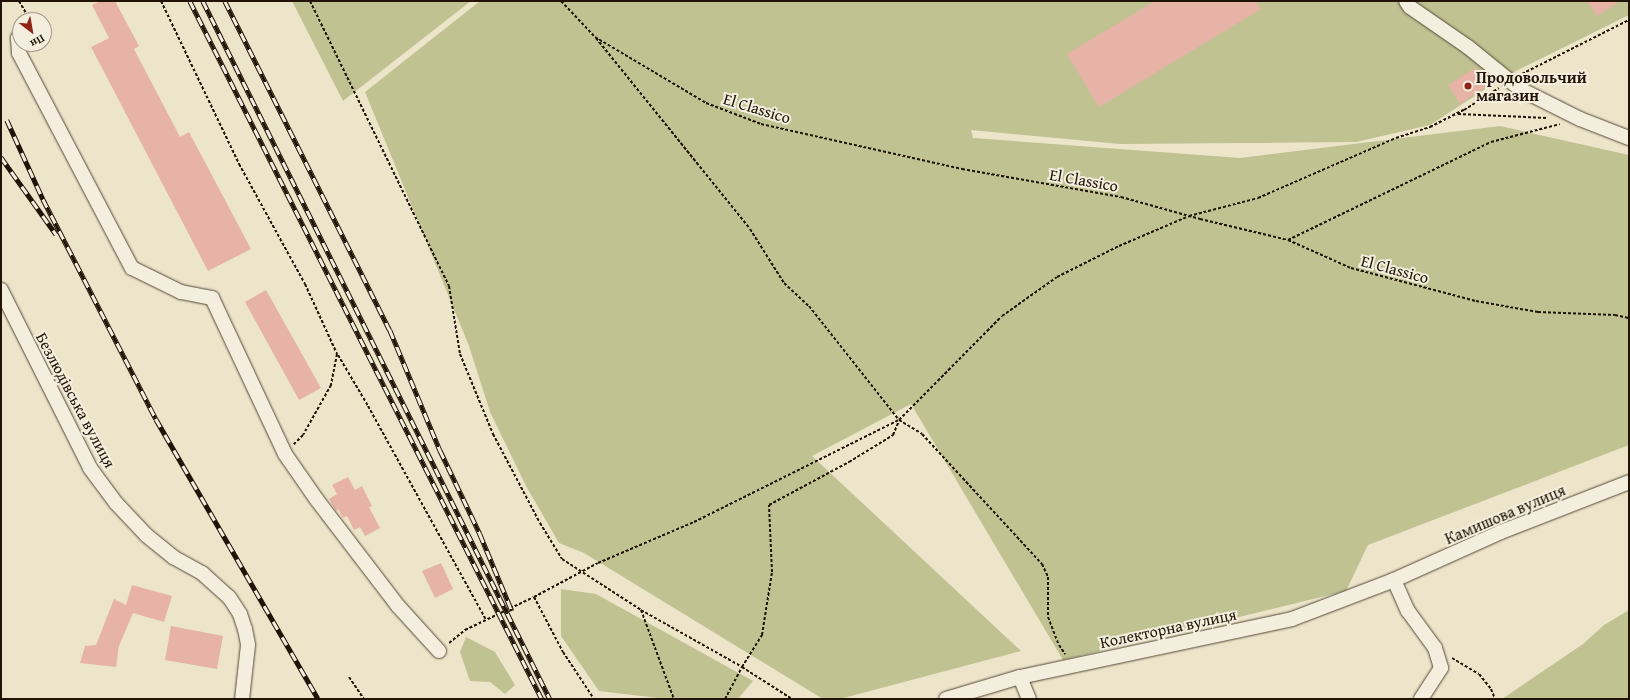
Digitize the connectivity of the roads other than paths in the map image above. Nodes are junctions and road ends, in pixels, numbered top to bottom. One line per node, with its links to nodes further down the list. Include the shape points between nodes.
1 (1406, 1): 3 (street, via 1410,7 1468,47 1520,89 1580,119)
2 (19, 52): 7 (street, via 132,268 181,292 212,298 285,454 398,606)
3 (1629, 138)
4 (1, 290): 9 (street, Безлюдівська вулиця, via 90,468 116,503 146,535 173,557 202,573 229,597 240,614 248,645)
5 (1629, 482): 6 (street, Камишова вулиця, via 1501,532)
6 (1394, 580): 8 (street, Колекторна вулиця, via 1292,619); 12 (street, via 1408,611 1435,648 1441,668)
7 (439, 651)
8 (1020, 677): 10 (street, Колекторна вулиця); 11 (street)
9 (242, 699)
10 (946, 699)
11 (1029, 699)
12 (1420, 699)

